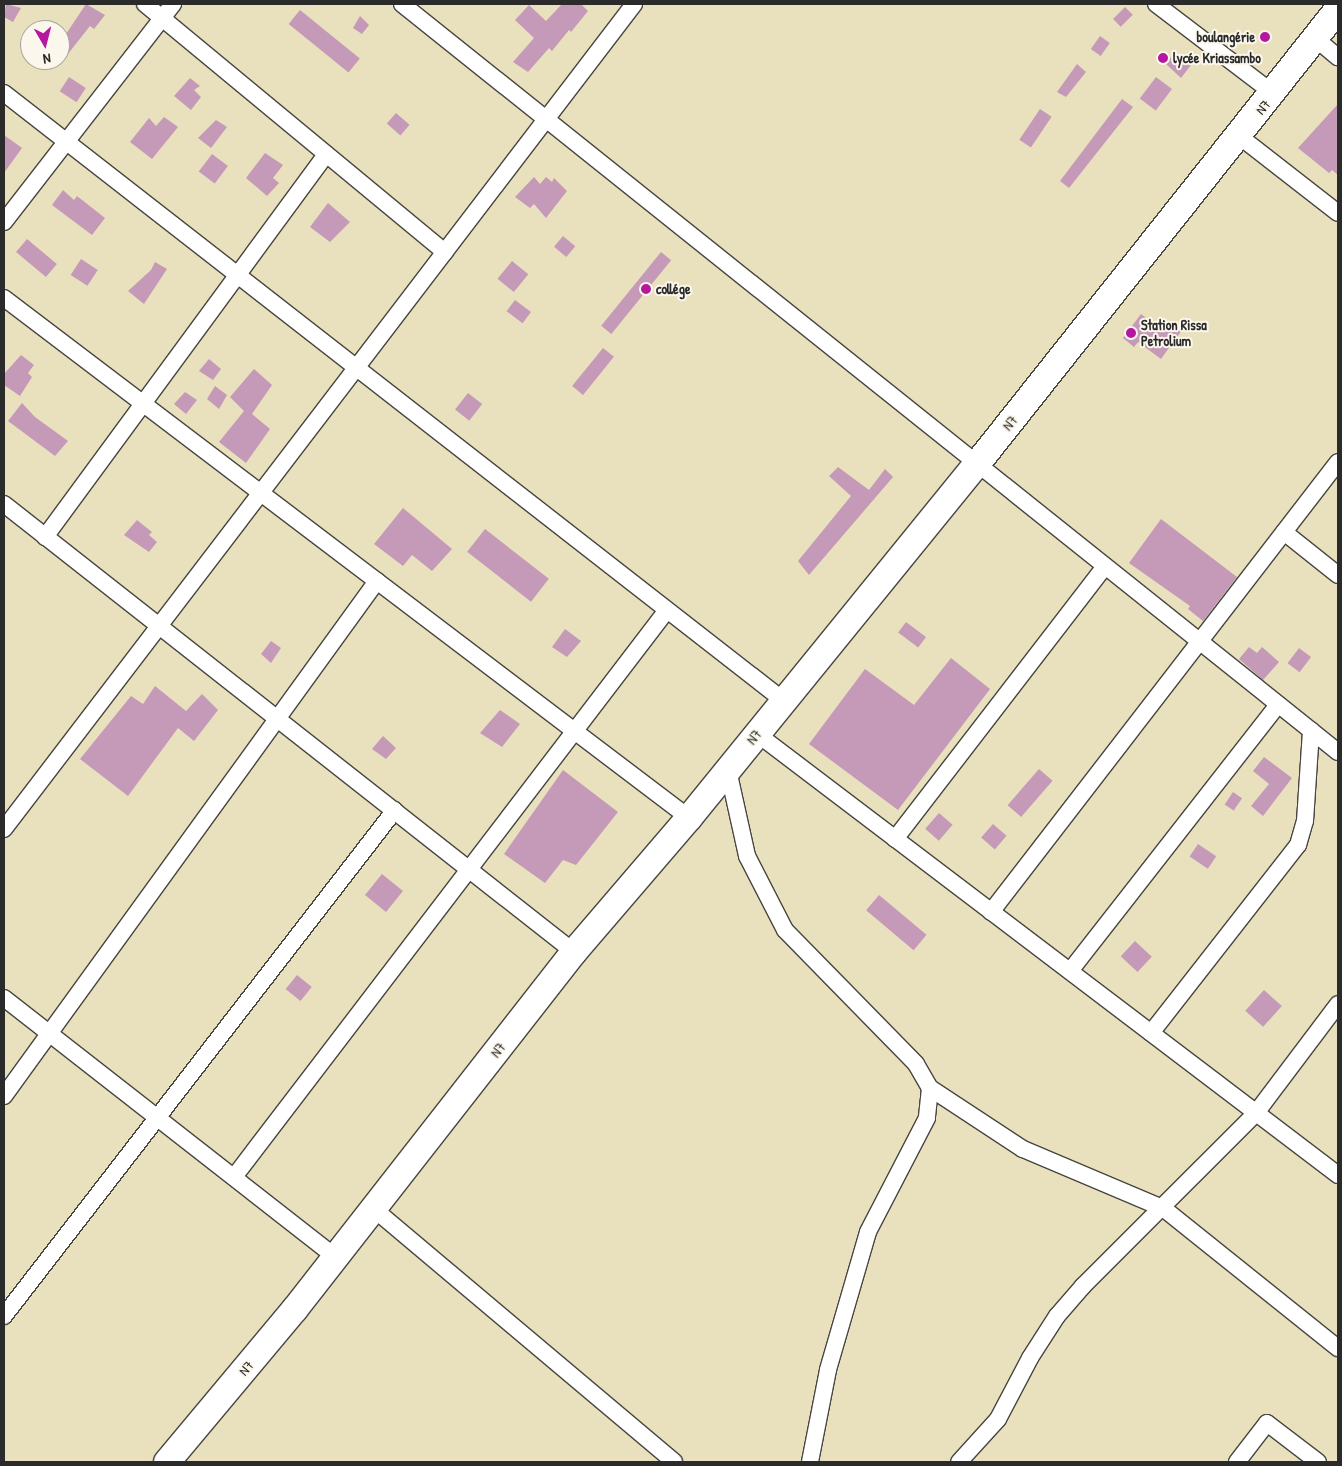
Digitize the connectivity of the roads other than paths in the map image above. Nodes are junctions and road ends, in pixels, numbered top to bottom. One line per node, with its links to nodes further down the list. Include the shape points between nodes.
1 (145, 4): 7 (street)
2 (173, 4): 7 (street)
3 (402, 4): 12 (street)
4 (634, 4): 12 (street)
5 (1156, 4): 11 (street)
6 (1338, 9): 8 (main road, N7)
7 (162, 18): 14 (street); 15 (street)
8 (1315, 38): 9 (street); 11 (main road, N7)
9 (1338, 56)
10 (4, 93): 14 (street)
11 (1273, 93): 13 (main road, N7)
12 (547, 119): 18 (street); 24 (street)
13 (1239, 136): 16 (street); 24 (main road, N7)
14 (66, 142): 17 (street); 19 (street)
15 (326, 154): 18 (street); 19 (street)
16 (1338, 213)
17 (4, 222)
18 (445, 252): 21 (street)
19 (237, 275): 21 (street); 22 (street)
20 (4, 298): 22 (street)
21 (356, 368): 25 (street); 32 (street)
22 (143, 403): 25 (street); 28 (street)
23 (1338, 462): 27 (street)
24 (977, 464): 29 (street); 35 (main road, N7)
25 (261, 491): 31 (street); 33 (street)
26 (4, 504): 28 (street)
27 (1284, 532): 30 (street); 34 (street)
28 (45, 536): 33 (street)
29 (1105, 566): 34 (street); 46 (street)
30 (1338, 575)
31 (376, 581): 37 (street); 38 (street)
32 (667, 610): 35 (street); 38 (street)
33 (159, 626): 37 (street); 45 (street)
34 (1200, 642): 36 (street); 48 (street)
35 (783, 700): 40 (main road, N7)
36 (1278, 705): 39 (street); 50 (street)
37 (278, 718): 43 (street); 53 (street)
38 (576, 729): 44 (street); 47 (street)
39 (1311, 730): 41 (street); 54 (street, via 1305,821 1298,844)
40 (756, 733): 42 (main road, N7); 46 (street)
41 (1338, 752)
42 (728, 770): 44 (main road, N7); 55 (street, via 748,856 785,930 916,1064)
43 (395, 810): 47 (street); 58 (street)
44 (689, 818): 49 (main road, N7)
45 (4, 828)
46 (895, 839): 48 (street)
47 (469, 869): 49 (street); 60 (street)
48 (991, 912): 50 (street)
49 (574, 952): 62 (main road, N7)
50 (1070, 971): 54 (street)
51 (4, 998): 53 (street)
52 (1338, 1004): 57 (street)
53 (49, 1033): 56 (street); 58 (street)
54 (1151, 1033): 57 (street)
55 (930, 1088): 61 (street, via 1023,1149); 68 (street, via 928,1118 868,1232 828,1370)
56 (4, 1096)
57 (1256, 1113): 59 (street); 61 (street)
58 (157, 1117): 60 (street); 64 (street)
59 (1338, 1175)
60 (234, 1177): 63 (street)
61 (1163, 1208): 65 (street); 69 (street, via 1057,1316 998,1419)
62 (374, 1209): 63 (main road, N7); 67 (street)
63 (336, 1257): 66 (main road, N7)
64 (4, 1316)
65 (1338, 1348)
66 (167, 1462)
67 (674, 1462)
68 (810, 1462)
69 (959, 1462)
70 (1236, 1462): 71 (street, via 1267,1423)
71 (1318, 1462)

